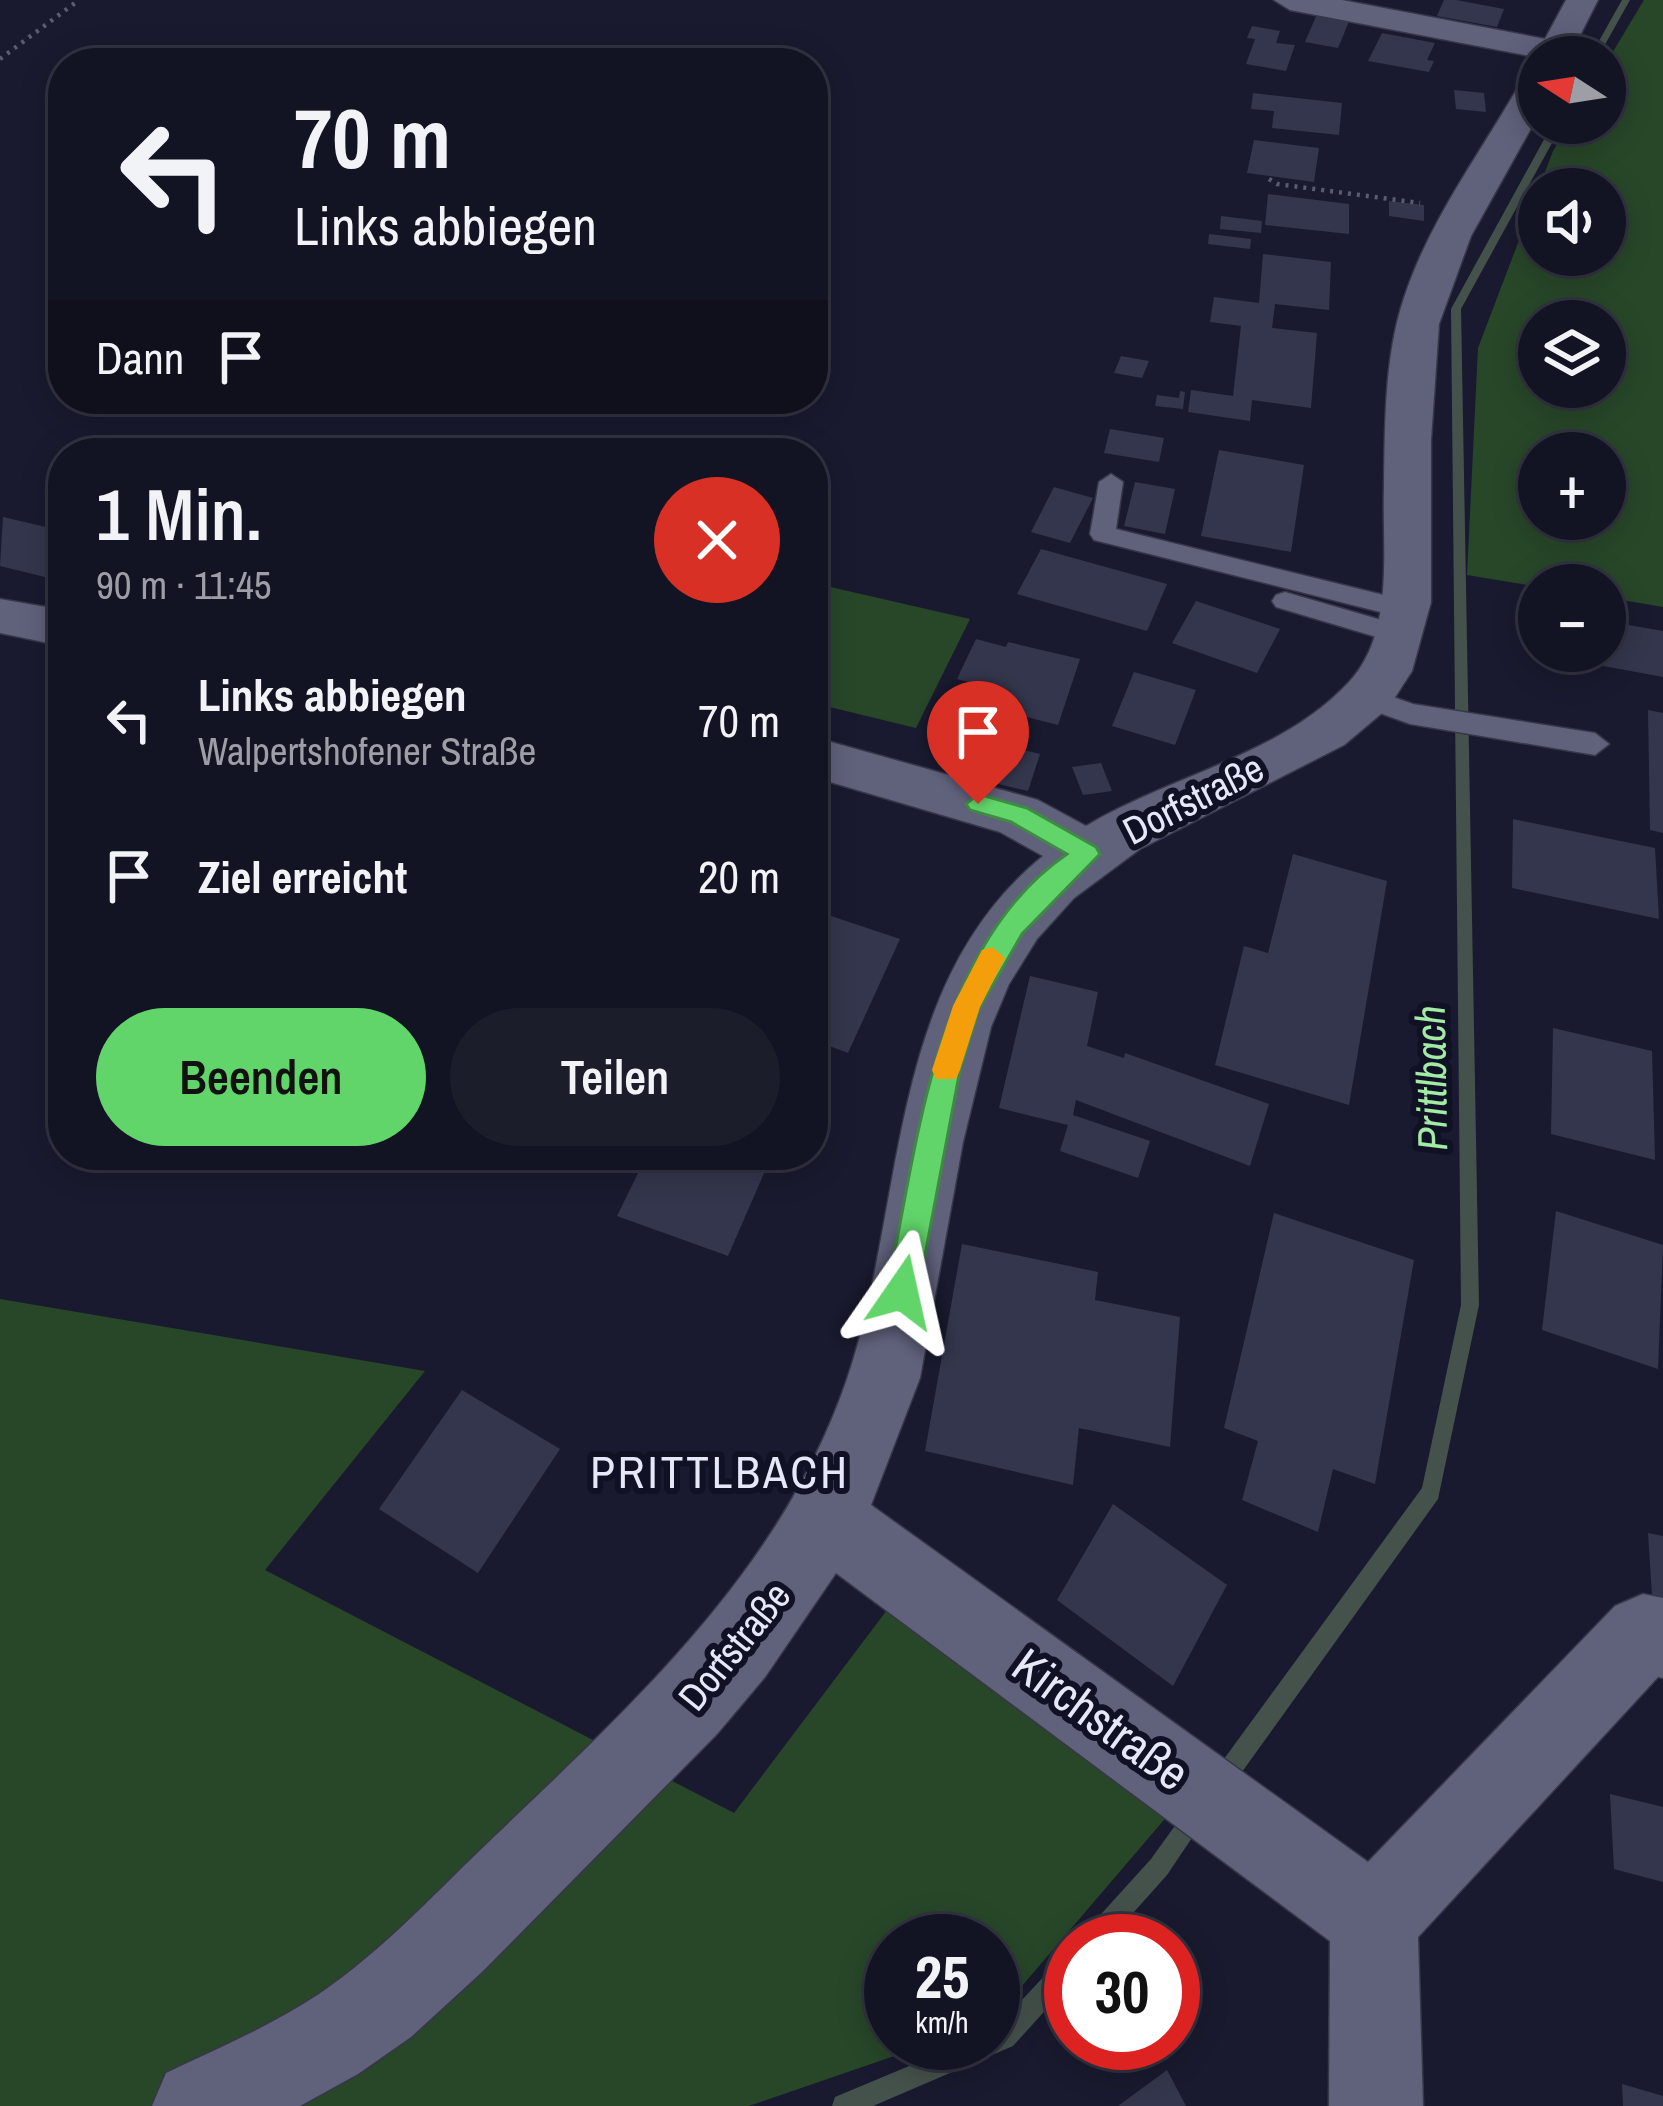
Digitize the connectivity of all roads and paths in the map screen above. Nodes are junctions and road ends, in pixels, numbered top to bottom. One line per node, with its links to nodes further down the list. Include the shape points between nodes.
1 (80, 0): 6 (path)
2 (1290, 0): 5 (street)
3 (1582, 0): 4 (street, Dorfstraße)
4 (1563, 36)
5 (1518, 55)
6 (0, 58)
7 (1518, 122): 13 (street, Dorfstraße, via 1422,304)
8 (1269, 179): 9 (path)
9 (1426, 203)
10 (1111, 482): 13 (lane, via 1103,534)
11 (1173, 569): 13 (lane)
12 (0, 616): 14 (street)
13 (1402, 622): 15 (street, Dorfstraße, via 1386,671)
14 (48, 625)
15 (1365, 697): 16 (lane, via 1410,714); 18 (street, Dorfstraße, via 1299,746)
16 (1594, 744)
17 (828, 761): 18 (street, via 1018,815)
18 (1087, 854): 19 (street, Dorfstraße, via 1012,926 967,1006 946,1070 886,1370)
19 (827, 1519): 21 (street, Kirchstraße); 22 (street, Dorfstraße, via 770,1612 698,1697 423,1967 330,2040)
20 (1663, 1638): 21 (street, via 1643,1634)
21 (1374, 1920): 23 (street)
22 (200, 2106)
23 (1376, 2106)

